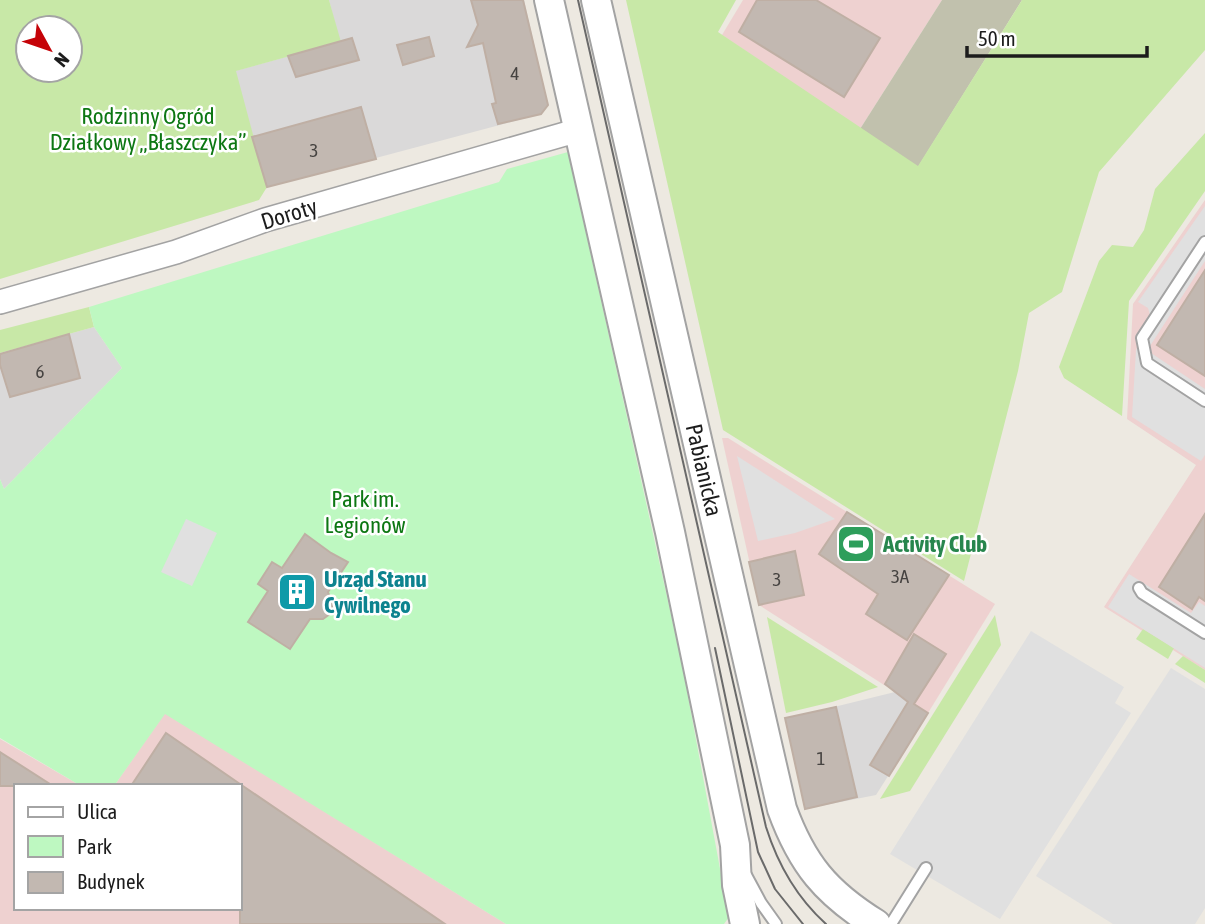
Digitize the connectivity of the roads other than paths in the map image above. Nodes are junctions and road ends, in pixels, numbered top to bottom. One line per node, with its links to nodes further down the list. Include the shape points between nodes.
1 (549, 0): 3 (street, Pabianicka)
2 (596, 0): 11 (street, Pabianicka, via 782,809 798,848 817,877)
3 (579, 130): 5 (street, Doroty); 9 (street, Pabianicka)
4 (1205, 242): 6 (lane, via 1142,338 1147,363)
5 (0, 302)
6 (1205, 401)
7 (1139, 588): 8 (lane)
8 (1205, 633)
9 (737, 856): 12 (street, Pabianicka); 13 (lane)
10 (926, 868): 14 (lane)
11 (860, 921)
12 (745, 924)
13 (776, 924)
14 (891, 924)

